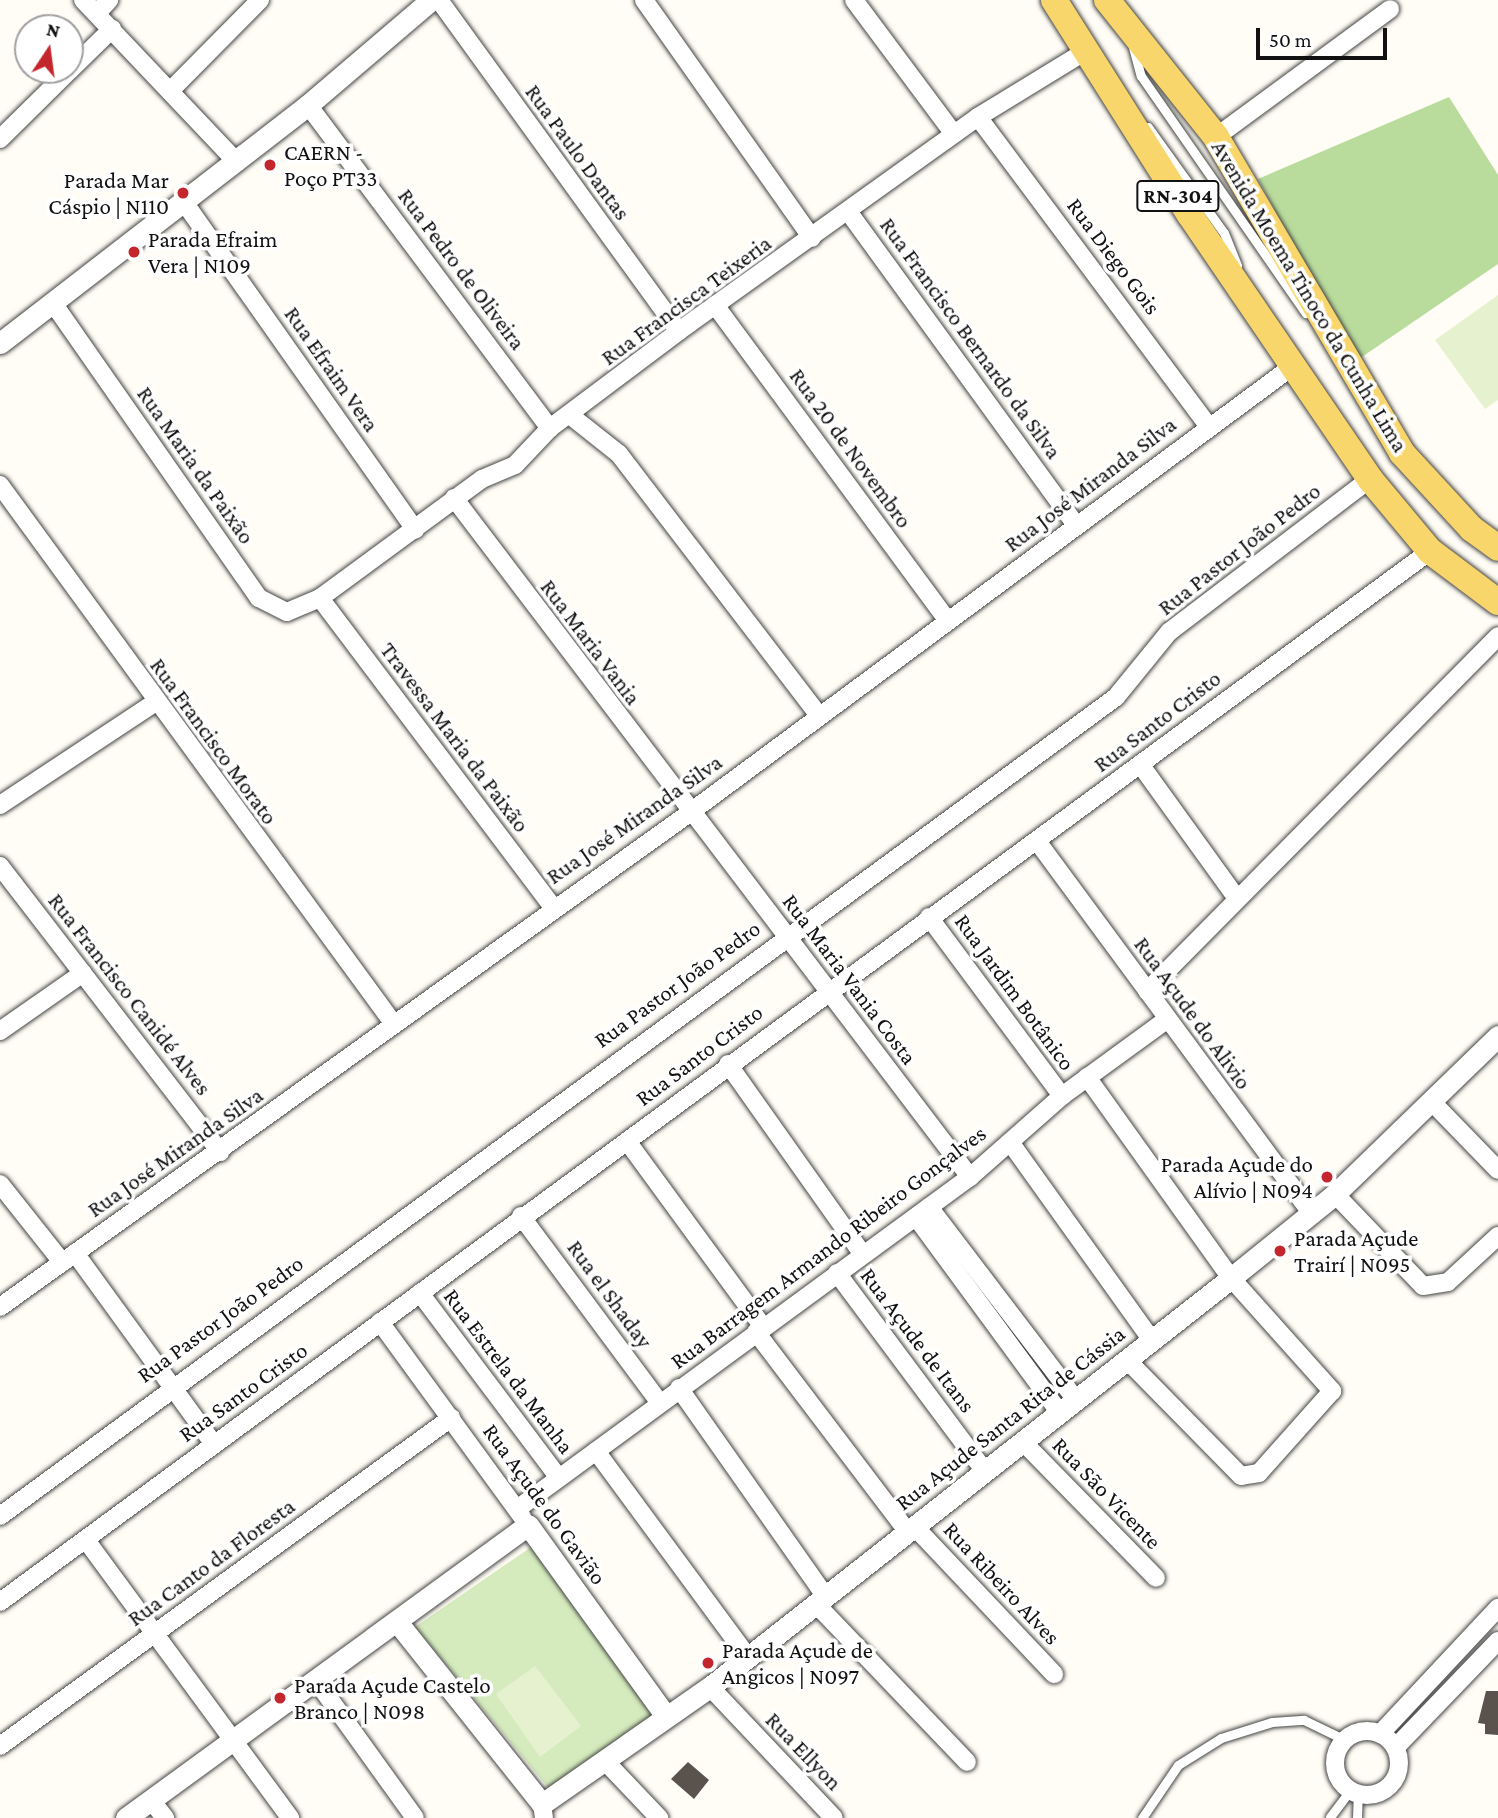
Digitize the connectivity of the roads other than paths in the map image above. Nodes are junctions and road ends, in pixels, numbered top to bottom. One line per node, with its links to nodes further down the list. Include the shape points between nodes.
1 (83, 0): 9 (street)
2 (260, 0): 16 (street)
3 (431, 0): 17 (street)
4 (439, 0): 28 (street, Rua Paulo Dantas)
5 (644, 0): 25 (street)
6 (854, 0): 19 (street)
7 (1054, 0): 13 (main road, Avenida Moema Tinoco da Cunha Lima / RN-304)
8 (1107, 0): 11 (main road, Avenida Moema Tinoco da Cunha Lima / RN-304)
9 (103, 6): 12 (street)
10 (1390, 9): 20 (street)
11 (1126, 27): 20 (main road, Avenida Moema Tinoco da Cunha Lima / RN-304); 30 (lane, via 1141,76 1274,272)
12 (112, 29): 14 (street); 16 (street)
13 (1089, 49): 18 (street, Rua Francisca Teixeria); 31 (main road, Avenida Moema Tinoco da Cunha Lima / RN-304)
14 (84, 56)
15 (56, 84): 21 (street)
16 (170, 91): 22 (street)
17 (309, 105): 22 (street); 34 (street, Rua Pedro de Oliveira)
18 (978, 117): 19 (street, Rua Francisca Teixeria); 33 (street, Rua Diego Gois)
19 (954, 134): 24 (street, Rua Francisca Teixeria)
20 (1216, 137): 30 (main road, Avenida Moema Tinoco da Cunha Lima / RN-304)
21 (0, 139)
22 (237, 162): 23 (street)
23 (184, 202): 26 (street); 39 (street, Rua Efraim Vera)
24 (850, 214): 25 (street, Rua Francisca Teixeria); 38 (street, Rua Francisco Bernardo da Silva)
25 (812, 238): 27 (street, Rua Francisca Teixeria)
26 (53, 303): 29 (street); 42 (street, Rua Maria da Paixão, via 259,598 281,613)
27 (715, 305): 28 (street, Rua Francisca Teixeria); 44 (street, Rua 20 de Novembro)
28 (678, 331): 32 (street, Rua Francisca Teixeria)
29 (0, 343)
30 (1340, 355): 40 (main road, Avenida Moema Tinoco da Cunha Lima / RN-304, via 1402,453 1472,529)
31 (1293, 366): 33 (street, Rua José Miranda Silva); 35 (main road, Avenida Moema Tinoco da Cunha Lima / RN-304)
32 (571, 416): 34 (street, Rua Francisca Teixeria); 47 (street, via 619,454)
33 (1208, 426): 38 (street, Rua José Miranda Silva)
34 (551, 428): 37 (street, Rua Francisca Teixeria, via 515,465)
35 (1370, 479): 41 (main road, Avenida Moema Tinoco da Cunha Lima / RN-304); 56 (street, Rua Pastor João Pedro, via 1169,632 1116,697)
36 (0, 485): 46 (street, Rua Francisco Morato)
37 (454, 498): 39 (street, Rua Francisca Teixeria); 50 (street, Rua Maria Vania)
38 (1076, 525): 44 (street, Rua José Miranda Silva)
39 (415, 530): 42 (street, Rua Francisca Teixeria)
40 (1498, 548)
41 (1430, 551): 43 (main road, Avenida Moema Tinoco da Cunha Lima / RN-304); 48 (street, Rua Santo Cristo)
42 (320, 598): 54 (street, Travessa Maria da Paixão)
43 (1498, 602)
44 (947, 620): 47 (street, Rua José Miranda Silva)
45 (1498, 636): 53 (street)
46 (154, 703): 49 (street); 61 (street, Rua Francisco Morato)
47 (818, 714): 50 (street, Rua José Miranda Silva)
48 (1140, 764): 51 (street, Rua Santo Cristo); 53 (street)
49 (0, 805)
50 (688, 814): 54 (street, Rua José Miranda Silva); 56 (street, Rua Maria Vania Costa)
51 (1037, 841): 55 (street, Rua Santo Cristo); 59 (street, Rua Açude do Alivio)
52 (0, 866): 57 (street, Rua Francisco Canidé Alves)
53 (1236, 897): 59 (street)
54 (552, 906): 61 (street, Rua José Miranda Silva)
55 (929, 916): 58 (street, Rua Santo Cristo); 66 (street, Rua Jardim Botânico)
56 (786, 934): 58 (street, Rua Maria Vania Costa); 89 (street, Rua Pastor João Pedro)
57 (83, 973): 62 (street); 70 (street, Rua Francisco Canidé Alves)
58 (828, 990): 64 (street, Rua Santo Cristo); 72 (street, Rua Maria Vania Costa)
59 (1147, 992): 60 (street, Rua Açude do Alivio)
60 (1165, 1021): 65 (street, Rua Barragem Armando Ribeiro Gonçalves); 76 (street, Rua Açude do Alivio)
61 (393, 1023): 70 (street, Rua José Miranda Silva)
62 (0, 1031)
63 (1498, 1036): 67 (street, Rua Açude Santa Rita de Cássia)
64 (727, 1063): 68 (street, Rua Santo Cristo); 79 (street)
65 (1087, 1077): 66 (street, Rua Barragem Armando Ribeiro Gonçalves); 82 (street)
66 (1062, 1096): 69 (street, Rua Barragem Armando Ribeiro Gonçalves)
67 (1433, 1103): 71 (street); 74 (street, Rua Açude Santa Rita de Cássia)
68 (627, 1141): 77 (street, Rua Santo Cristo); 86 (street, Rua Ribeiro Alves)
69 (1010, 1142): 72 (street, Rua Barragem Armando Ribeiro Gonçalves); 87 (street)
70 (220, 1152): 80 (street, Rua José Miranda Silva)
71 (1498, 1170)
72 (970, 1177): 75 (street, Rua Barragem Armando Ribeiro Gonçalves)
73 (0, 1184): 80 (street)
74 (1335, 1194): 76 (street, Rua Açude Santa Rita de Cássia); 78 (street, via 1423,1286 1448,1282)
75 (922, 1212): 79 (street, Rua Barragem Armando Ribeiro Gonçalves); 92 (street)
76 (1311, 1213): 82 (street, Rua Açude Santa Rita de Cássia)
77 (521, 1216): 83 (street, Rua Santo Cristo); 91 (street, Rua el Shaday)
78 (1498, 1236)
79 (862, 1253): 81 (street, Rua Barragem Armando Ribeiro Gonçalves)
80 (68, 1257): 84 (street, Rua José Miranda Silva); 89 (street)
81 (837, 1273): 86 (street, Rua Barragem Armando Ribeiro Gonçalves); 97 (street, Rua Açude de Itans)
82 (1231, 1278): 87 (street, Rua Açude Santa Rita de Cássia); 88 (street, via 1325,1377 1331,1400 1259,1473 1250,1478 1234,1472)
83 (420, 1293): 85 (street, Rua Santo Cristo); 98 (street, Rua Estrela da Manha)
84 (0, 1307)
85 (380, 1322): 93 (street, Rua Açude do Gavião); 95 (street, Rua Santo Cristo)
86 (760, 1329): 90 (street, Rua Barragem Armando Ribeiro Gonçalves); 101 (street, Rua Ribeiro Alves)
87 (1152, 1340): 88 (street, Rua Açude Santa Rita de Cássia)
88 (1127, 1360): 92 (street, Rua Açude Santa Rita de Cássia)
89 (170, 1386): 95 (street); 99 (street, Rua Pastor João Pedro)
90 (679, 1388): 91 (street, Rua Barragem Armando Ribeiro Gonçalves); 104 (street)
91 (659, 1402): 96 (street, Rua Barragem Armando Ribeiro Gonçalves)
92 (1068, 1407): 94 (street, Rua Açude Santa Rita de Cássia)
93 (451, 1418): 100 (street, Rua Açude do Gavião); 108 (street, Rua Canto da Floresta)
94 (1023, 1442): 97 (street, Rua Açude Santa Rita de Cássia); 103 (street, Rua São Vicente)
95 (214, 1444): 102 (street, Rua Santo Cristo)
96 (596, 1451): 98 (street, Rua Barragem Armando Ribeiro Gonçalves); 110 (street)
97 (984, 1470): 101 (street, Rua Açude Santa Rita de Cássia)
98 (559, 1478): 100 (street, Rua Barragem Armando Ribeiro Gonçalves)
99 (0, 1516)
100 (522, 1517): 107 (street); 114 (street, Rua Açude do Gavião)
101 (911, 1529): 104 (street, Rua Açude Santa Rita de Cássia); 111 (street, Rua Ribeiro Alves)
102 (86, 1539): 105 (street, Rua Santo Cristo); 108 (street)
103 (1156, 1578)
104 (822, 1601): 110 (street, Rua Açude Santa Rita de Cássia); 121 (street)
105 (0, 1602)
106 (1498, 1608): 115 (street)
107 (398, 1623): 112 (street); 124 (street)
108 (155, 1633): 117 (street); 118 (street, Rua Canto da Floresta)
109 (1498, 1641): 119 (street)
110 (748, 1657): 113 (street, Rua Açude Santa Rita de Cássia)
111 (1054, 1674)
112 (318, 1683): 117 (street); 129 (street)
113 (709, 1687): 114 (street, Rua Açude Santa Rita de Cássia); 131 (street, Rua Ellyon)
114 (666, 1716): 120 (street, Rua Açude Santa Rita de Cássia)
115 (1380, 1734): 116 (street, via 1362,1731); 119 (street)
116 (1345, 1740): 122 (street, via 1335,1766); 132 (lane, via 1304,1720 1272,1721 1221,1738 1178,1765)
117 (235, 1741): 123 (street); 128 (street)
118 (0, 1746)
119 (1396, 1748): 122 (street, via 1400,1766 1393,1783 1377,1794)
120 (605, 1761): 124 (street, Rua Açude Santa Rita de Cássia); 130 (street)
121 (967, 1762)
122 (1354, 1792): 125 (lane); 133 (lane)
123 (151, 1800): 126 (street); 127 (street)
124 (543, 1811)
125 (1330, 1817)
126 (126, 1818)
127 (165, 1818)
128 (290, 1818)
129 (415, 1818)
130 (659, 1818)
131 (834, 1818)
132 (1142, 1818)
133 (1357, 1818)

